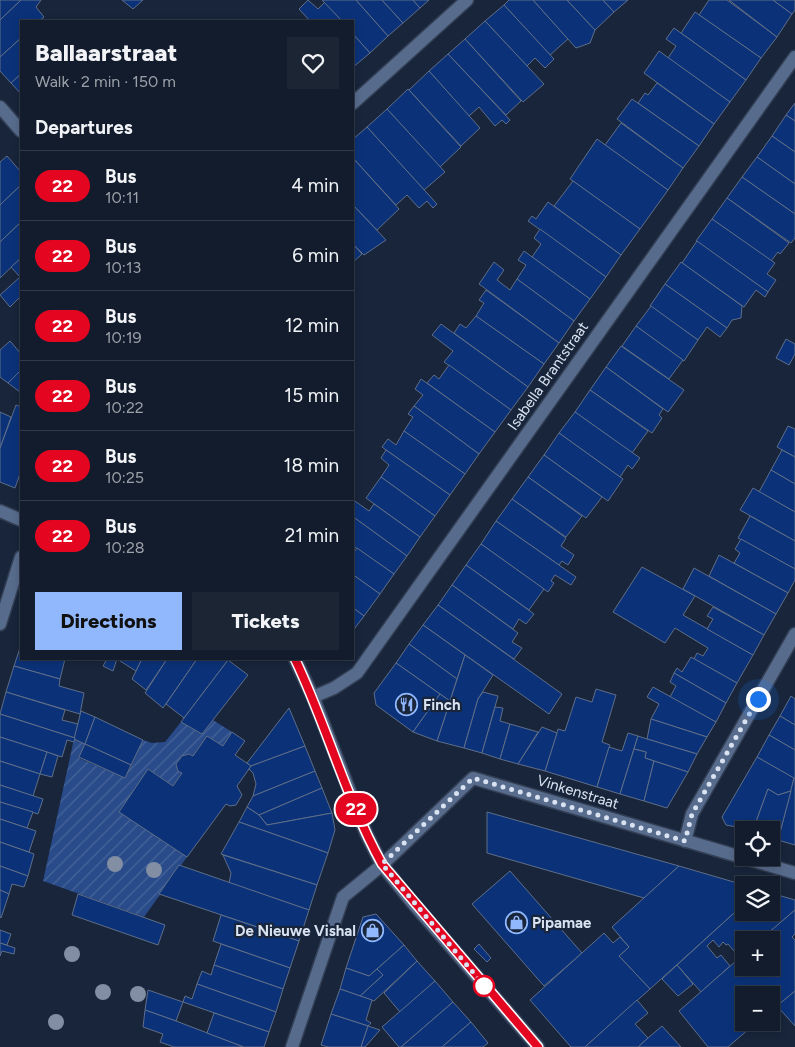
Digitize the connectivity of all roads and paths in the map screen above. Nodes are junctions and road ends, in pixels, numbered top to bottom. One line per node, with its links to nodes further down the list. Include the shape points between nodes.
1 (467, 0): 3 (street)
2 (795, 57): 12 (street, Isabella Brantstraat, via 356,673)
3 (354, 102)
4 (0, 107): 5 (street)
5 (20, 130)
6 (0, 510): 7 (street)
7 (20, 520)
8 (20, 560): 9 (street)
9 (0, 624)
10 (795, 634): 13 (street, via 692,814)
11 (295, 660): 12 (street)
12 (313, 697): 14 (street, via 366,833)
13 (685, 841): 14 (street, Vinkenstraat, via 473,778); 15 (street, Vinkenstraat)
14 (382, 864): 16 (street, via 343,896); 17 (street)
15 (795, 873)
16 (292, 1047)
17 (538, 1047)

